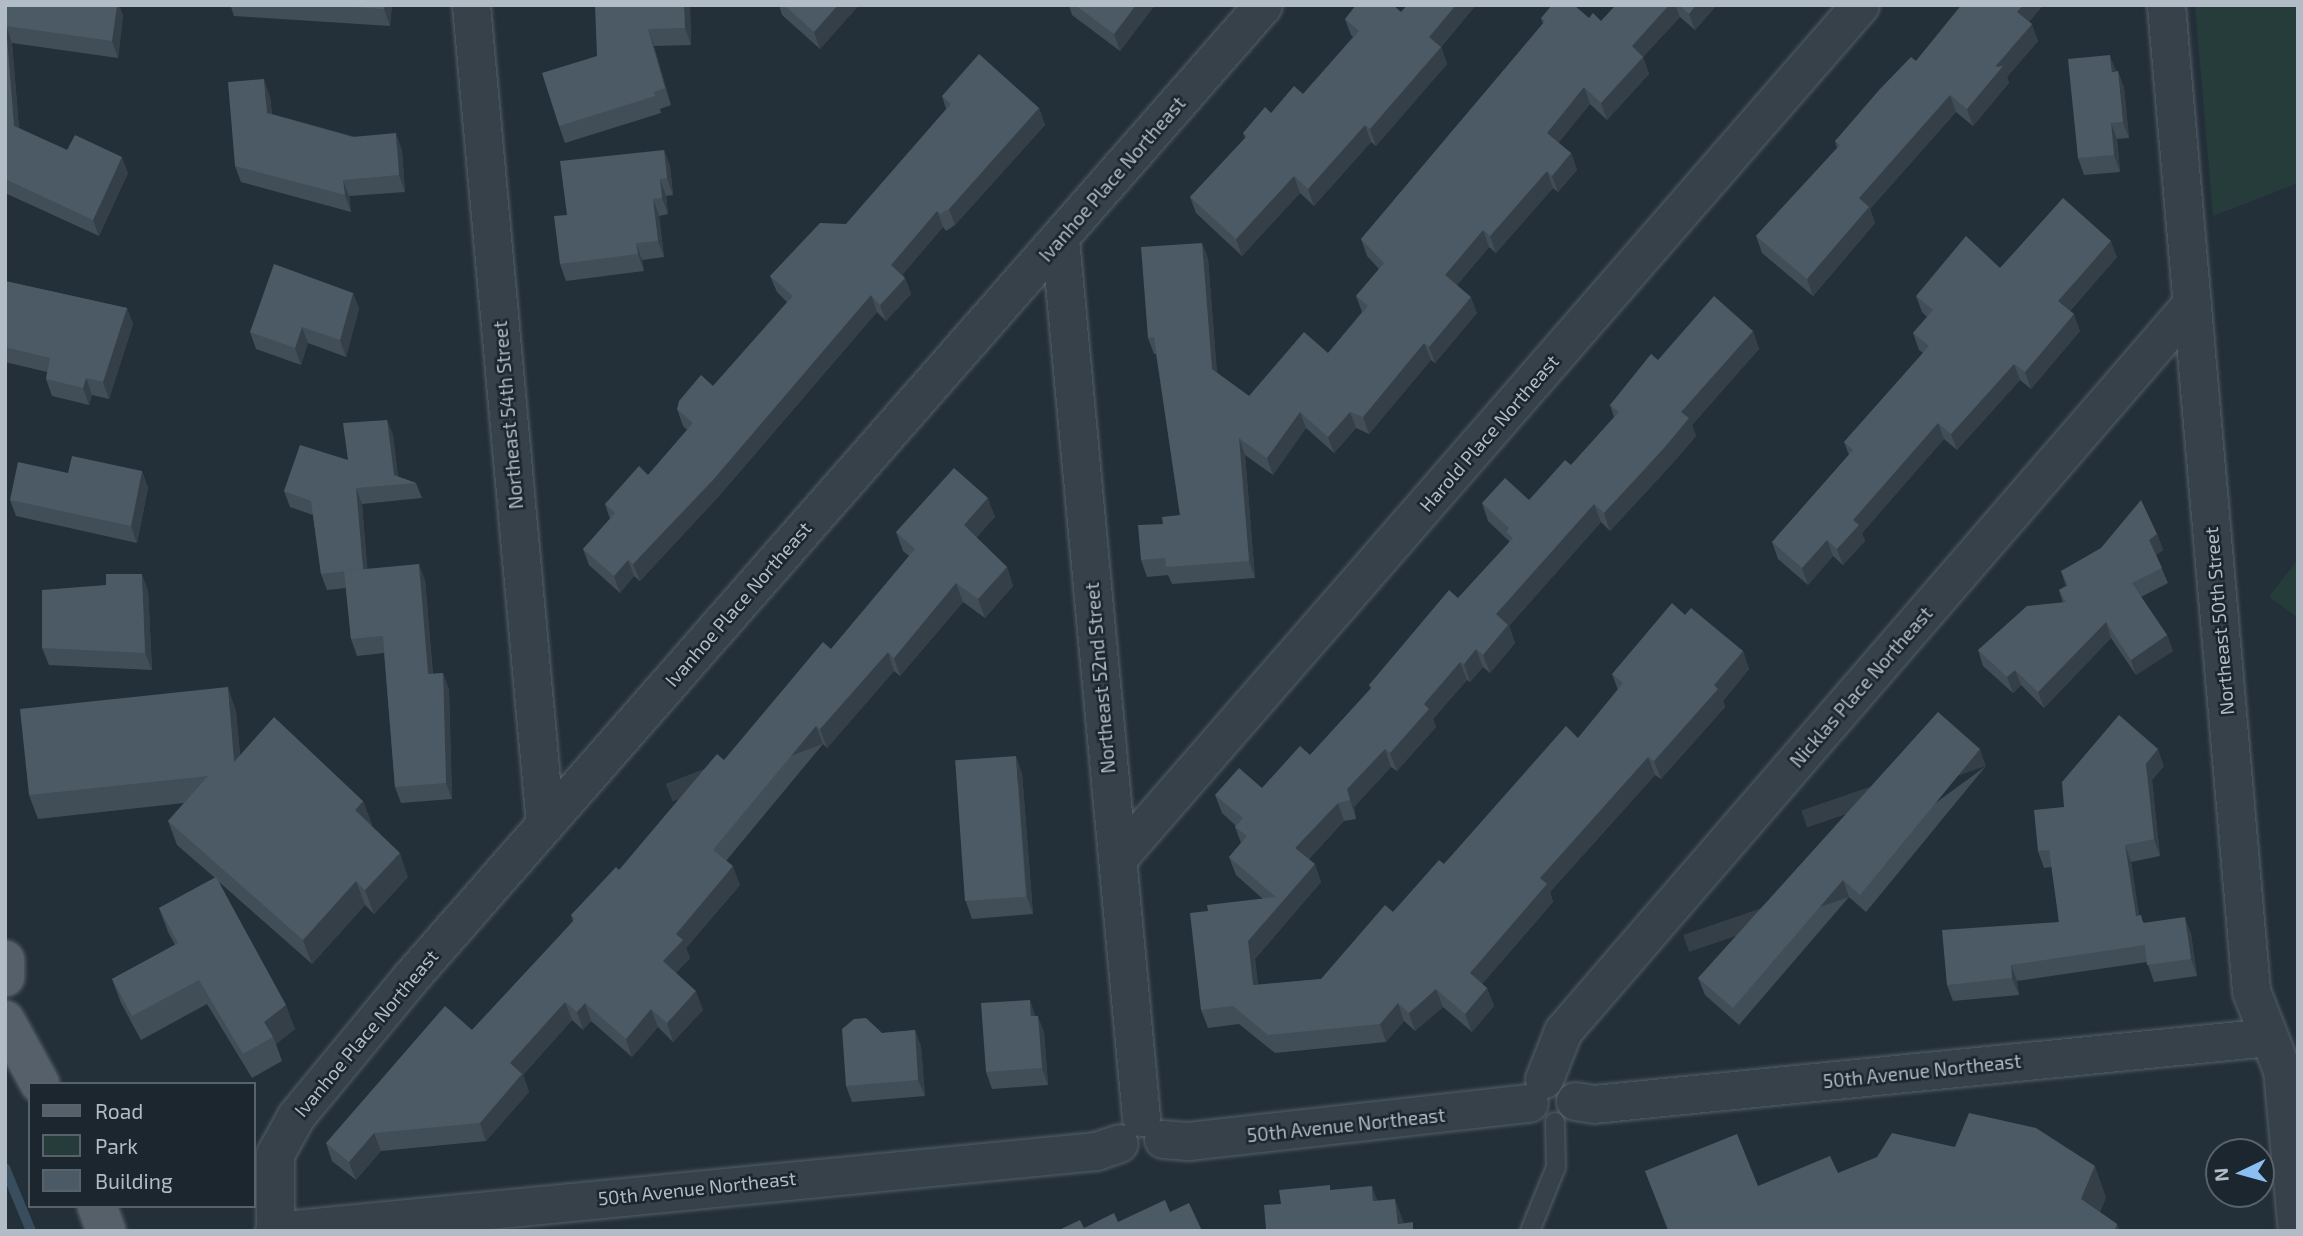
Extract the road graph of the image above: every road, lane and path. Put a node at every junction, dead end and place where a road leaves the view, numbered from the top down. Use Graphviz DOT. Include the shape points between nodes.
graph roads {
  1 [pos="471,5"];
  2 [pos="1263,5"];
  3 [pos="1860,5"];
  4 [pos="2166,5"];
  5 [pos="1060,239"];
  6 [pos="2192,303"];
  7 [pos="545,824"];
  8 [pos="1116,859"];
  9 [pos="5,960"];
  10 [pos="5,977"];
  11 [pos="5,1020"];
  12 [pos="2269,1037"];
  13 [pos="39,1082"];
  14 [pos="1551,1101"];
  15 [pos="1141,1133"];
  16 [pos="98,1208"];
  17 [pos="437,1223"];
  18 [pos="372,1227"];
  19 [pos="106,1231"];
  20 [pos="274,1231"];
  21 [pos="1530,1231"];
  22 [pos="2297,1231"];
  1 -- 7 [label="street, Northeast 54th Street"];
  2 -- 5 [label="street, Ivanhoe Place Northeast"];
  3 -- 8 [label="street, Harold Place Northeast"];
  4 -- 6 [label="street, Northeast 50th Street"];
  5 -- 7 [label="street, Ivanhoe Place Northeast"];
  5 -- 8 [label="street, Northeast 52nd Street"];
  6 -- 12 [label="street, Northeast 50th Street" via="2251,991"];
  6 -- 14 [label="street, Nicklas Place Northeast" via="1563,1031"];
  7 -- 20 [label="street, Ivanhoe Place Northeast" via="410,978 284,1134 272,1174"];
  8 -- 15 [label="street, Northeast 52nd Street"];
  9 -- 10 [label="main road"];
  11 -- 13 [label="main road"];
  12 -- 14 [label="street, 50th Avenue Northeast" via="1606,1102"];
  12 -- 22 [label="street, Northeast 50th Street" via="2282,1070"];
  14 -- 15 [label="street, 50th Avenue Northeast" via="1188,1141"];
  14 -- 21 [label="lane" via="1556,1167"];
  15 -- 17 [label="street, 50th Avenue Northeast" via="1096,1151"];
  16 -- 19 [label="main road"];
  17 -- 18 [label="street, 50th Avenue Northeast"];
  18 -- 20 [label="street, 50th Avenue Northeast"];
}
